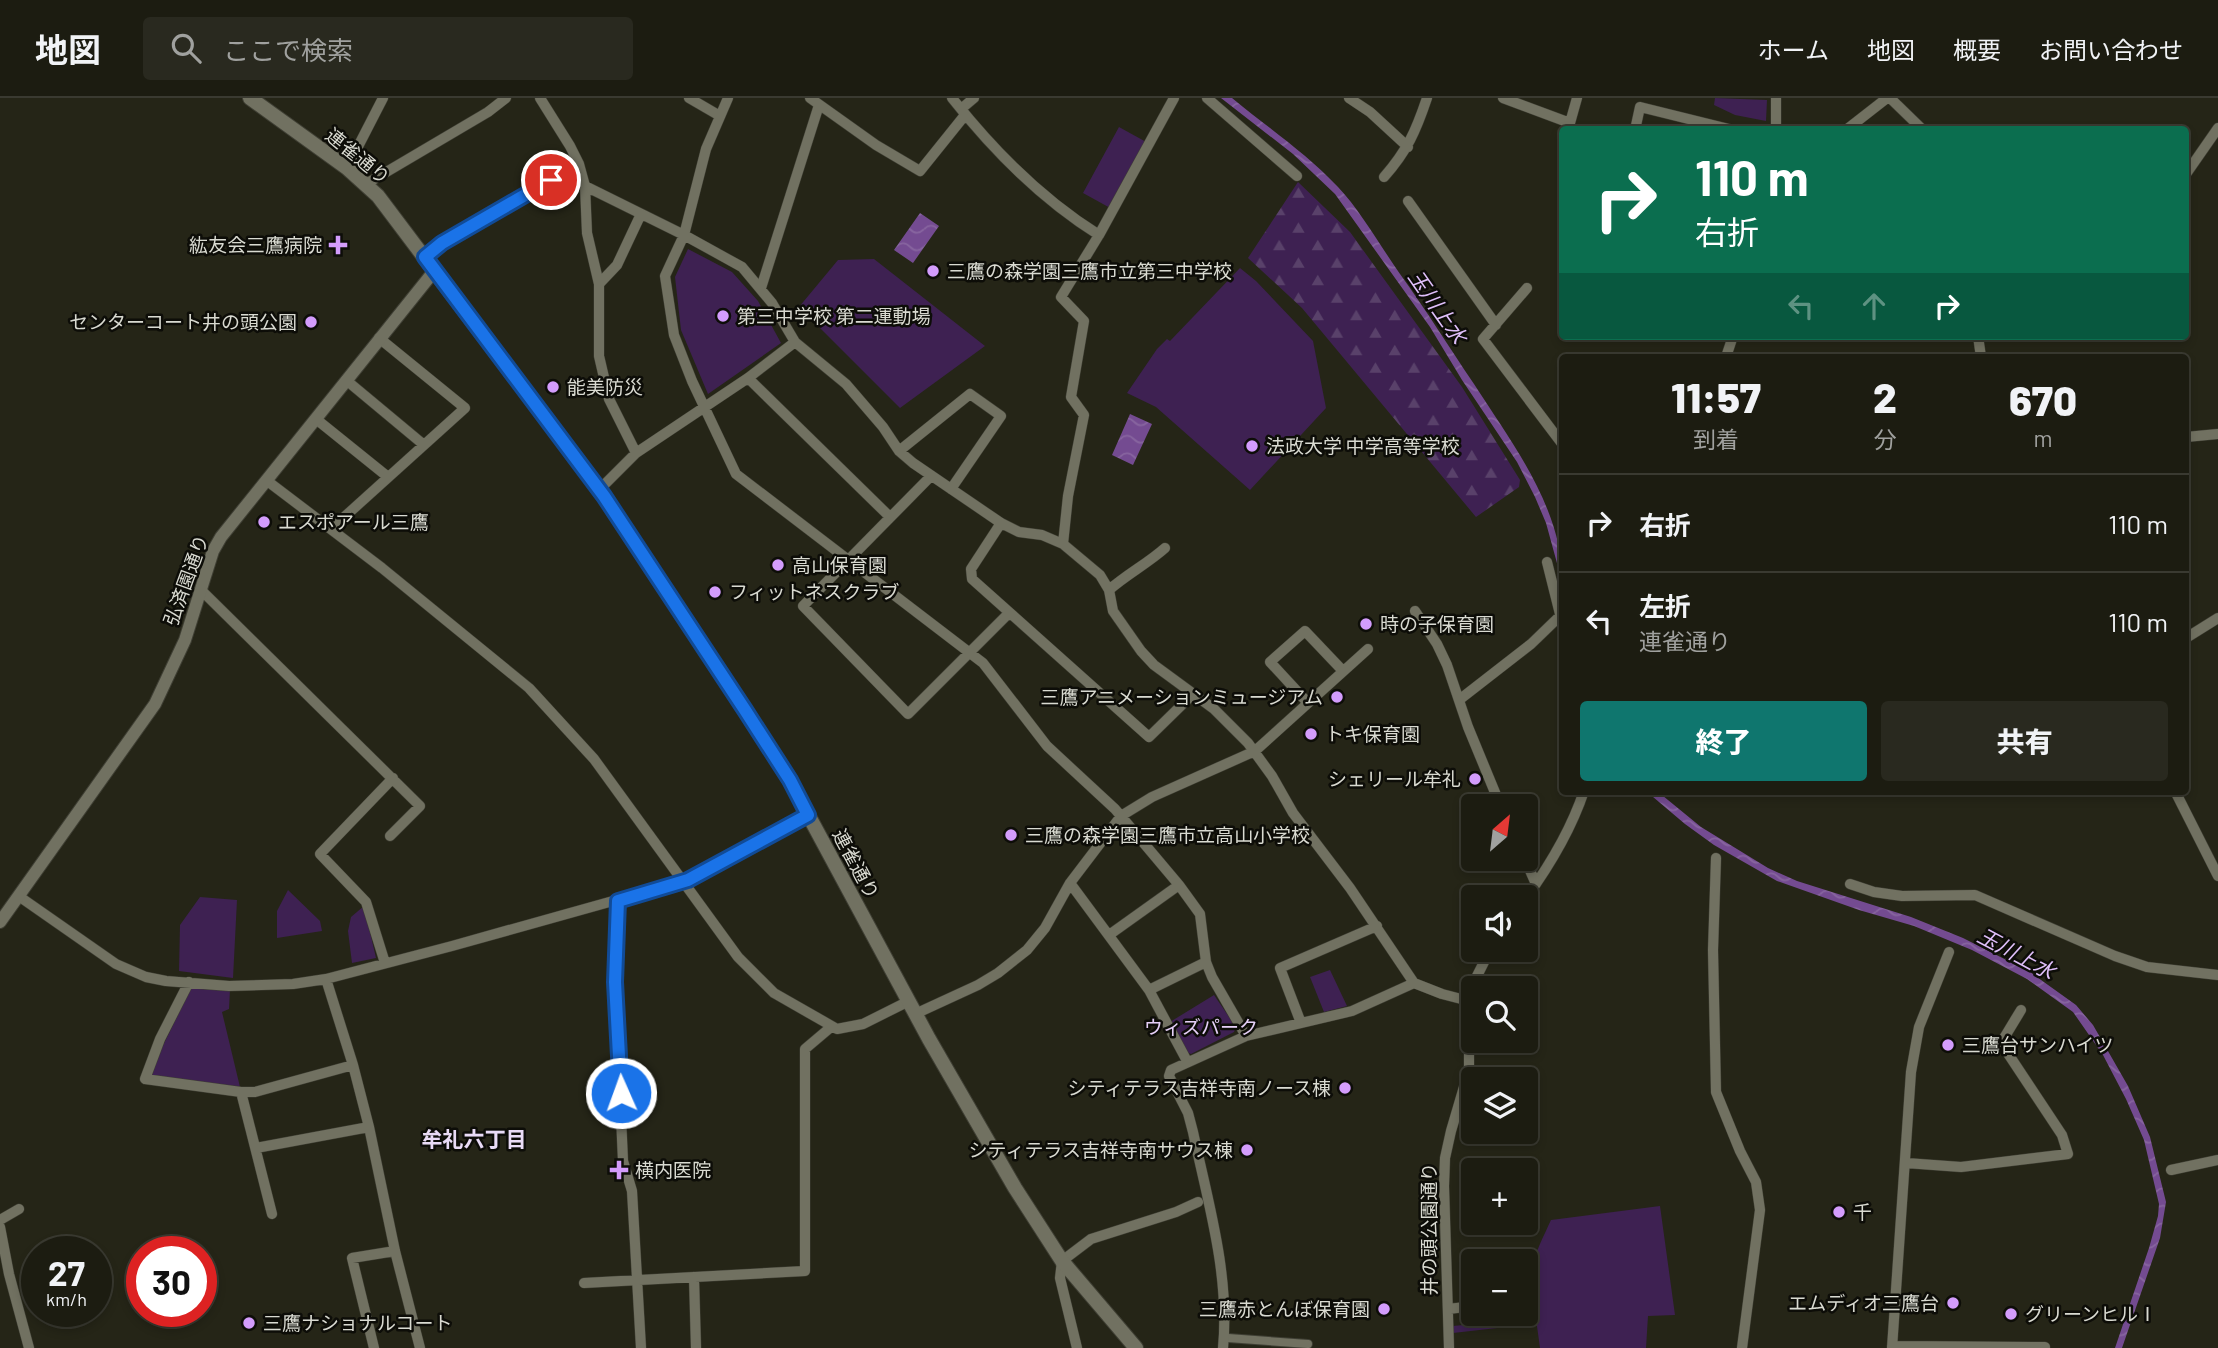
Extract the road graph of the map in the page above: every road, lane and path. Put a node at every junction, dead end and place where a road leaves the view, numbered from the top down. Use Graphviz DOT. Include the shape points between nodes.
graph roads {
  1 [pos="250,98"];
  2 [pos="383,98"];
  3 [pos="506,98"];
  4 [pos="540,98"];
  5 [pos="689,98"];
  6 [pos="728,98"];
  7 [pos="952,98"];
  8 [pos="974,98"];
  9 [pos="1174,98"];
  10 [pos="1208,98"];
  11 [pos="1351,98"];
  12 [pos="1427,98"];
  13 [pos="1503,98"];
  14 [pos="1577,98"];
  15 [pos="1776,98"];
  16 [pos="1889,98"];
  17 [pos="815,101"];
  18 [pos="963,112"];
  19 [pos="720,116"];
  20 [pos="1636,126"];
  21 [pos="1717,126"];
  22 [pos="1776,126"];
  23 [pos="1851,126"];
  24 [pos="1919,126"];
  25 [pos="2218,128"];
  26 [pos="1408,147"];
  27 [pos="579,164"];
  28 [pos="347,168"];
  29 [pos="2189,170"];
  30 [pos="1297,176"];
  31 [pos="1384,177"];
  32 [pos="366,184"];
  33 [pos="585,186"];
  34 [pos="1408,201"];
  35 [pos="641,214"];
  36 [pos="684,235"];
  37 [pos="1100,235"];
  38 [pos="425,257"];
  39 [pos="435,270"];
  40 [pos="599,284"];
  41 [pos="761,288"];
  42 [pos="1527,288"];
  43 [pos="1496,326"];
  44 [pos="379,338"];
  45 [pos="795,342"];
  46 [pos="748,378"];
  47 [pos="346,380"];
  48 [pos="704,407"];
  49 [pos="316,419"];
  50 [pos="2218,434"];
  51 [pos="2189,437"];
  52 [pos="1559,440"];
  53 [pos="424,444"];
  54 [pos="899,451"];
  55 [pos="636,453"];
  56 [pos="931,475"];
  57 [pos="388,477"];
  58 [pos="265,480"];
  59 [pos="951,489"];
  60 [pos="599,490"];
  61 [pos="890,517"];
  62 [pos="1001,523"];
  63 [pos="331,529"];
  64 [pos="1063,544"];
  65 [pos="1165,548"];
  66 [pos="849,559"];
  67 [pos="1547,562"];
  68 [pos="201,590"];
  69 [pos="1109,590"];
  70 [pos="1415,611"];
  71 [pos="1009,613"];
  72 [pos="1559,613"];
  73 [pos="2218,618"];
  74 [pos="1559,623"];
  75 [pos="2189,636"];
  76 [pos="1368,649"];
  77 [pos="970,653"];
  78 [pos="1343,671"];
  79 [pos="1193,694"];
  80 [pos="1458,700"];
  81 [pos="1307,702"];
  82 [pos="1255,751"];
  83 [pos="393,779"];
  84 [pos="1496,794"];
  85 [pos="1583,795"];
  86 [pos="2177,795"];
  87 [pos="808,815"];
  88 [pos="1121,816"];
  89 [pos="390,836"];
  90 [pos="1716,858"];
  91 [pos="1531,872"];
  92 [pos="2218,876"];
  93 [pos="682,881"];
  94 [pos="1069,883"];
  95 [pos="1536,884"];
  96 [pos="1850,884"];
  97 [pos="1179,885"];
  98 [pos="20,897"];
  99 [pos="618,901"];
  100 [pos="0,922"];
  101 [pos="1377,926"];
  102 [pos="1109,935"];
  103 [pos="1949,952"];
  104 [pos="1206,962"];
  105 [pos="385,963"];
  106 [pos="2218,975"];
  107 [pos="326,979"];
  108 [pos="189,982"];
  109 [pos="1414,983"];
  110 [pos="1149,990"];
  111 [pos="1461,999"];
  112 [pos="912,1008"];
  113 [pos="2021,1010"];
  114 [pos="1301,1023"];
  115 [pos="831,1027"];
  116 [pos="1246,1036"];
  117 [pos="1469,1053"];
  118 [pos="1187,1061"];
  119 [pos="354,1065"];
  120 [pos="241,1092"];
  121 [pos="369,1127"];
  122 [pos="256,1148"];
  123 [pos="2218,1160"];
  124 [pos="1906,1163"];
  125 [pos="2171,1170"];
  126 [pos="1198,1202"];
  127 [pos="19,1209"];
  128 [pos="272,1214"];
  129 [pos="0,1220"];
  130 [pos="0,1227"];
  131 [pos="395,1251"];
  132 [pos="1062,1261"];
  133 [pos="694,1277"];
  134 [pos="638,1280"];
  135 [pos="584,1283"];
  136 [pos="1461,1308"];
  137 [pos="1448,1309"];
  138 [pos="1225,1343"];
  139 [pos="1308,1344"];
  140 [pos="1892,1347"];
  141 [pos="2045,1347"];
  142 [pos="29,1348"];
  143 [pos="374,1348"];
  144 [pos="419,1348"];
  145 [pos="641,1348"];
  146 [pos="696,1348"];
  147 [pos="1077,1348"];
  148 [pos="1136,1348"];
  149 [pos="1449,1348"];
  150 [pos="1742,1348"];
  1 -- 28 [label="main road, 連雀通り"];
  2 -- 28 [label="street"];
  3 -- 32 [label="street"];
  4 -- 27 [label="street"];
  5 -- 19 [label="street"];
  6 -- 19 [label="street"];
  7 -- 18 [label="street"];
  8 -- 18 [label="street"];
  9 -- 37 [label="street"];
  10 -- 30 [label="street"];
  11 -- 26 [label="street"];
  12 -- 26 [label="street"];
  13 -- 14 [label="street" via="1570,123"];
  15 -- 22 [label="street"];
  16 -- 23 [label="street"];
  16 -- 24 [label="street"];
  17 -- 18 [label="street" via="920,171"];
  17 -- 41 [label="street"];
  18 -- 37 [label="street" via="1056,206"];
  19 -- 36 [label="street" via="706,149"];
  20 -- 21 [label="street" via="1640,107"];
  25 -- 29 [label="street"];
  26 -- 31 [label="street"];
  27 -- 33 [label="street"];
  27 -- 38 [label="street"];
  28 -- 32 [label="main road, 連雀通り"];
  32 -- 38 [label="main road, 連雀通り"];
  33 -- 35 [label="street"];
  33 -- 40 [label="street" via="587,233"];
  34 -- 43 [label="street"];
  35 -- 36 [label="street"];
  35 -- 40 [label="street" via="617,265"];
  36 -- 41 [label="street" via="742,267"];
  36 -- 48 [label="street" via="665,276 674,335"];
  37 -- 64 [label="street" via="1061,297 1084,321 1071,397 1084,415"];
  38 -- 39 [label="main road, 連雀通り"];
  39 -- 44 [label="street, 弘済園通り"];
  39 -- 60 [label="main road, 連雀通り"];
  40 -- 55 [label="street" via="599,356 609,399"];
  41 -- 45 [label="street"];
  42 -- 43 [label="street"];
  43 -- 52 [label="street" via="1483,339"];
  44 -- 47 [label="street, 弘済園通り"];
  44 -- 53 [label="street" via="465,408"];
  45 -- 46 [label="street"];
  45 -- 54 [label="street" via="846,384"];
  46 -- 48 [label="street"];
  46 -- 61 [label="street"];
  47 -- 49 [label="street, 弘済園通り"];
  47 -- 53 [label="street"];
  48 -- 55 [label="street"];
  48 -- 66 [label="street" via="736,474"];
  49 -- 57 [label="street"];
  49 -- 58 [label="street, 弘済園通り"];
  50 -- 51 [label="street"];
  53 -- 57 [label="street"];
  54 -- 56 [label="street"];
  54 -- 59 [label="street" via="970,394 1001,416"];
  55 -- 60 [label="street"];
  56 -- 59 [label="street"];
  56 -- 61 [label="street"];
  57 -- 63 [label="street"];
  58 -- 63 [label="street"];
  58 -- 68 [label="street, 弘済園通り" via="221,537"];
  59 -- 62 [label="street"];
  60 -- 87 [label="main road, 連雀通り" via="745,710"];
  61 -- 66 [label="street"];
  62 -- 64 [label="street"];
  62 -- 71 [label="street" via="971,569 972,579"];
  63 -- 93 [label="street" via="529,688 594,759"];
  64 -- 69 [label="street" via="1085,560"];
  65 -- 69 [label="street"];
  66 -- 77 [label="street"];
  66 -- 77 [label="street" via="803,606 908,714"];
  67 -- 72 [label="street"];
  68 -- 83 [label="street"];
  68 -- 98 [label="street, 弘済園通り" via="185,640 155,704"];
  69 -- 79 [label="street" via="1113,611 1141,651"];
  70 -- 80 [label="street" via="1437,644"];
  71 -- 77 [label="street"];
  71 -- 79 [label="street" via="1149,737"];
  73 -- 75 [label="street"];
  74 -- 80 [label="street"];
  76 -- 78 [label="street"];
  77 -- 88 [label="street" via="983,663 1047,746"];
  78 -- 81 [label="street"];
  78 -- 81 [label="street" via="1305,631 1270,662"];
  79 -- 82 [label="street" via="1232,725"];
  80 -- 84 [label="street"];
  81 -- 82 [label="street"];
  82 -- 88 [label="street" via="1152,797"];
  82 -- 101 [label="street" via="1300,822"];
  83 -- 89 [label="street" via="420,806"];
  83 -- 105 [label="street" via="320,854 366,902"];
  85 -- 95 [label="street"];
  86 -- 92 [label="street"];
  87 -- 93 [label="street"];
  87 -- 112 [label="main road, 連雀通り"];
  88 -- 94 [label="street"];
  88 -- 97 [label="street"];
  90 -- 150 [label="street" via="1716,1092 1756,1182 1760,1210"];
  91 -- 95 [label="street"];
  93 -- 99 [label="street"];
  93 -- 115 [label="street" via="765,986"];
  94 -- 102 [label="street"];
  94 -- 112 [label="street" via="1045,928 1027,950 988,979"];
  96 -- 106 [label="street" via="1902,896 1975,895 2147,967"];
  97 -- 102 [label="street"];
  97 -- 104 [label="street" via="1200,914"];
  98 -- 100 [label="street, 弘済園通り"];
  98 -- 108 [label="street" via="116,964 146,977"];
  99 -- 105 [label="street"];
  99 -- 134 [label="street" via="615,982 623,1161 632,1191"];
  101 -- 109 [label="street"];
  101 -- 114 [label="street" via="1280,968"];
  102 -- 110 [label="street"];
  103 -- 124 [label="street" via="1919,1027 1911,1072"];
  104 -- 110 [label="street"];
  104 -- 116 [label="street"];
  105 -- 107 [label="street"];
  107 -- 108 [label="street" via="265,986"];
  107 -- 119 [label="street"];
  108 -- 120 [label="street" via="145,1079"];
  109 -- 111 [label="street"];
  109 -- 114 [label="street" via="1353,1011"];
  110 -- 118 [label="street"];
  112 -- 115 [label="street" via="854,1027"];
  112 -- 132 [label="main road, 連雀通り"];
  113 -- 124 [label="street" via="2001,1043 2062,1135 2068,1154 1961,1167"];
  114 -- 116 [label="street"];
  115 -- 133 [label="street" via="806,1049 805,1271"];
  116 -- 118 [label="street"];
  117 -- 137 [label="street, 井の頭公園通り" via="1469,1070 1445,1158"];
  118 -- 138 [label="street" via="1169,1076 1194,1132 1219,1249"];
  119 -- 120 [label="street"];
  119 -- 121 [label="street"];
  120 -- 122 [label="street"];
  121 -- 122 [label="street"];
  121 -- 131 [label="street"];
  122 -- 128 [label="street"];
  123 -- 125 [label="street"];
  124 -- 140 [label="street"];
  126 -- 132 [label="street" via="1091,1238"];
  127 -- 129 [label="street"];
  130 -- 142 [label="street"];
  131 -- 143 [label="street" via="352,1258"];
  131 -- 144 [label="street"];
  132 -- 147 [label="street" via="1060,1278"];
  132 -- 148 [label="main road, 連雀通り"];
  133 -- 134 [label="street"];
  133 -- 146 [label="street"];
  134 -- 135 [label="street"];
  134 -- 145 [label="street"];
  136 -- 137 [label="street"];
  137 -- 149 [label="street, 井の頭公園通り"];
  138 -- 139 [label="street"];
  140 -- 141 [label="street"];
}
